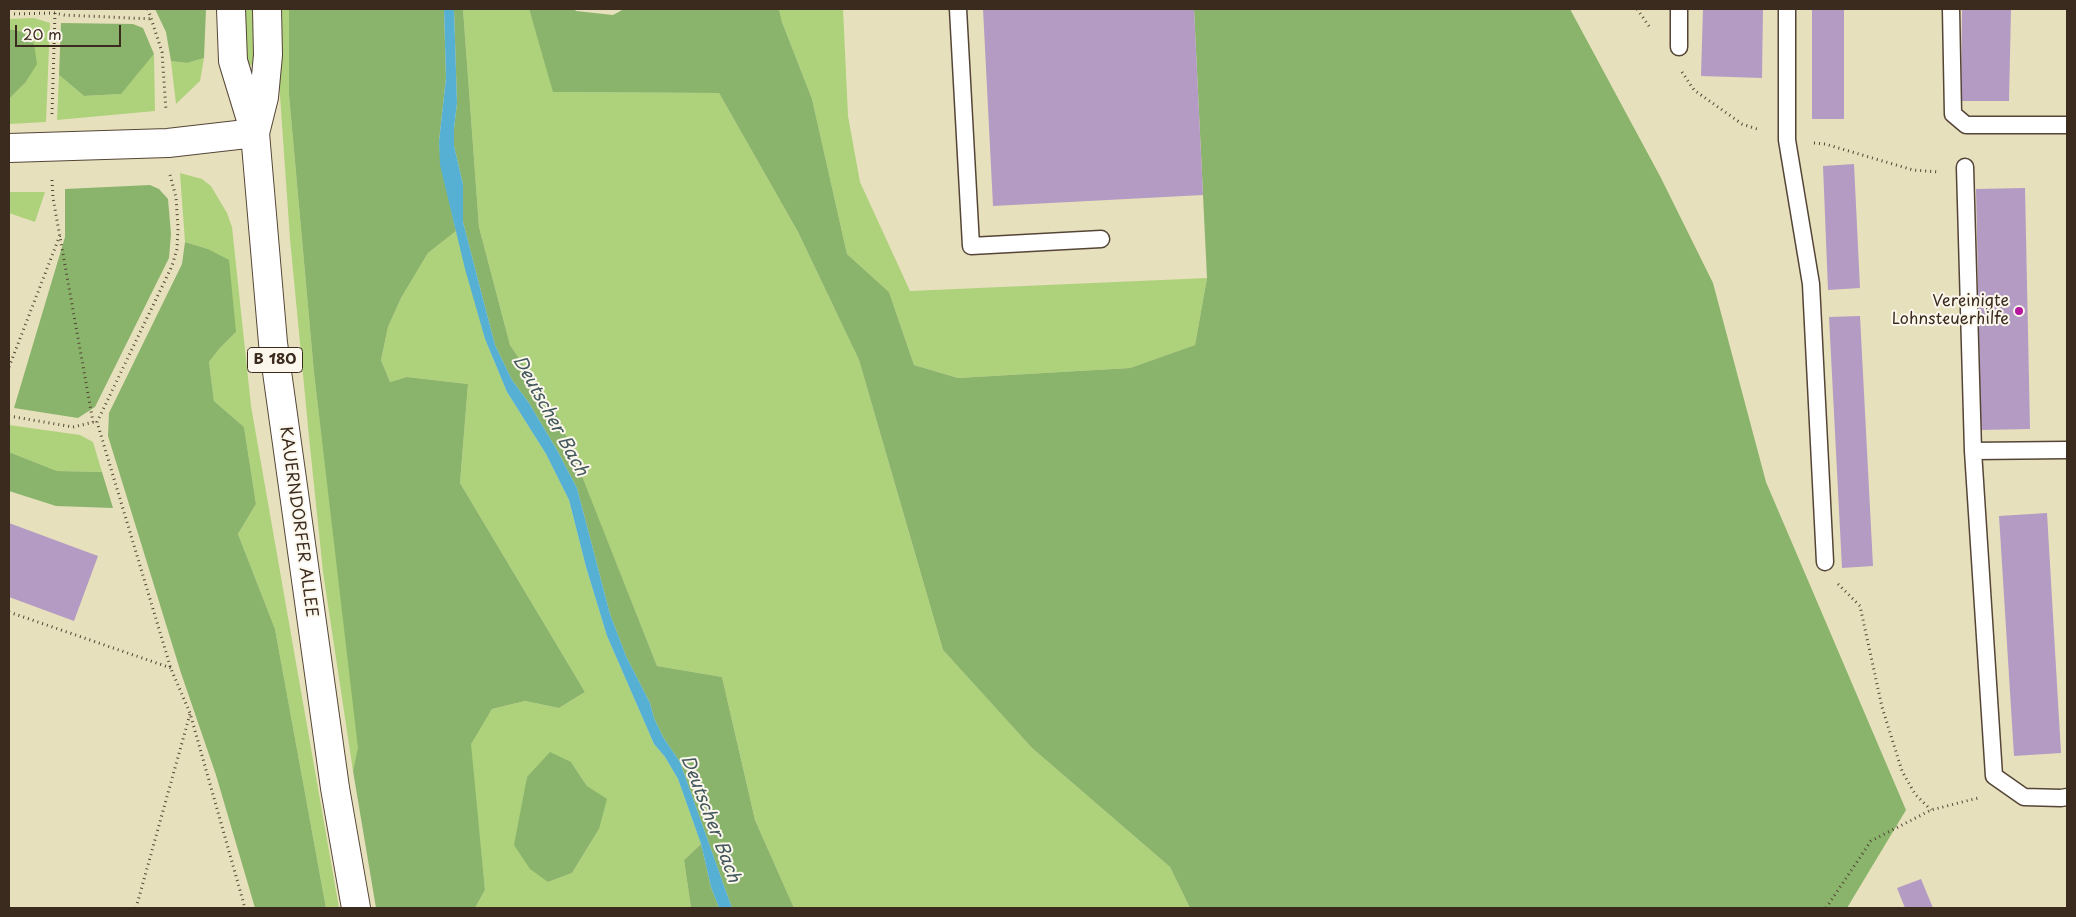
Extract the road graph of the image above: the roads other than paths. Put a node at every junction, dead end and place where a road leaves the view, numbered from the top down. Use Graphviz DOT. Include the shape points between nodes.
graph roads {
  1 [pos="231,9"];
  2 [pos="267,9"];
  3 [pos="958,9"];
  4 [pos="1679,9"];
  5 [pos="1787,9"];
  6 [pos="1952,9"];
  7 [pos="1679,47"];
  8 [pos="2067,125"];
  9 [pos="255,133"];
  10 [pos="9,148"];
  11 [pos="1965,167"];
  12 [pos="1101,239"];
  13 [pos="2067,450"];
  14 [pos="1974,452"];
  15 [pos="1824,562"];
  16 [pos="2067,797"];
  17 [pos="356,908"];
  1 -- 9 [label="main road, KAUERNDORFER ALLEE / B 180" via="232,61"];
  2 -- 9 [label="main road, KAUERNDORFER ALLEE / B 180" via="268,55 264,97"];
  3 -- 12 [label="lane" via="971,246"];
  4 -- 7 [label="lane"];
  5 -- 15 [label="lane" via="1787,140 1811,284"];
  6 -- 8 [label="lane" via="1953,114 1966,125"];
  9 -- 10 [label="main road" via="168,143"];
  9 -- 17 [label="main road, KAUERNDORFER ALLEE / B 180" via="273,342 334,788"];
  11 -- 14 [label="lane"];
  13 -- 14 [label="lane"];
  14 -- 16 [label="lane" via="1994,776 2024,797"];
}
